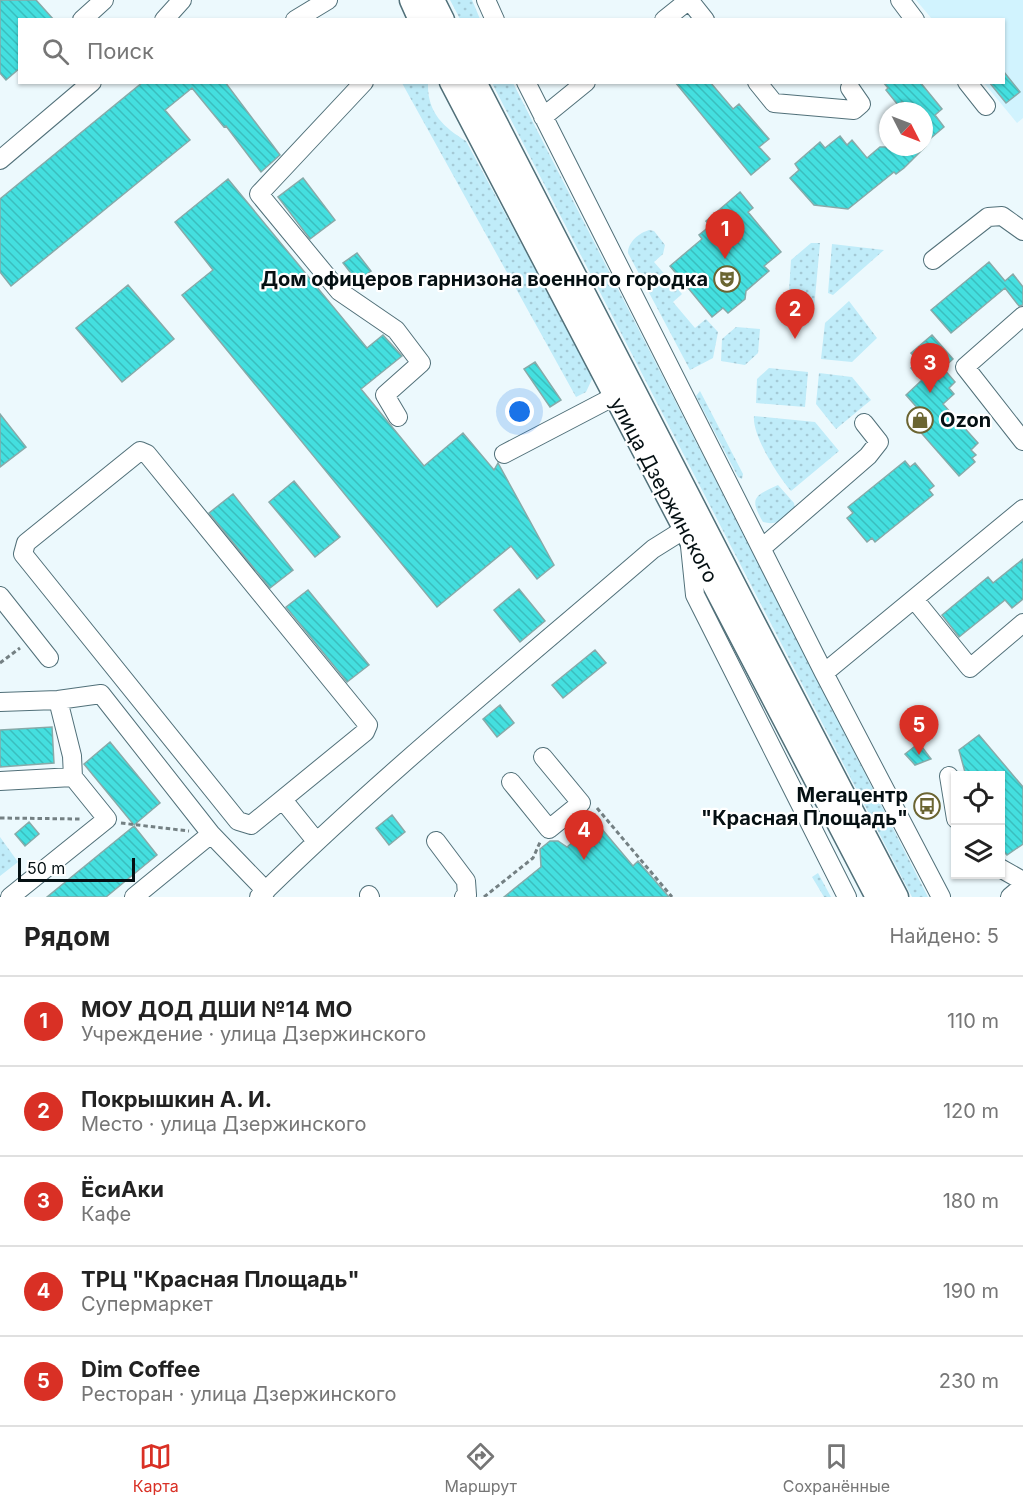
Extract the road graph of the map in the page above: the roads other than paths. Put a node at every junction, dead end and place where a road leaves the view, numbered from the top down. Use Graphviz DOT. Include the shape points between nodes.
graph roads {
  1 [pos="104,0"];
  2 [pos="182,0"];
  3 [pos="328,0"];
  4 [pos="411,0"];
  5 [pos="433,0"];
  6 [pos="486,0"];
  7 [pos="689,0"];
  8 [pos="84,18"];
  9 [pos="166,18"];
  10 [pos="298,18"];
  11 [pos="419,18"];
  12 [pos="442,18"];
  13 [pos="494,18"];
  14 [pos="666,18"];
  15 [pos="703,18"];
  16 [pos="90,84"];
  17 [pos="362,84"];
  18 [pos="452,84"];
  19 [pos="476,84"];
  20 [pos="527,84"];
  21 [pos="584,84"];
  22 [pos="759,84"];
  23 [pos="969,84"];
  24 [pos="850,88"];
  25 [pos="986,106"];
  26 [pos="543,117"];
  27 [pos="0,160"];
  28 [pos="1023,231"];
  29 [pos="933,260"];
  30 [pos="1020,325"];
  31 [pos="615,396"];
  32 [pos="398,417"];
  33 [pos="864,423"];
  34 [pos="1023,441"];
  35 [pos="504,454"];
  36 [pos="1023,509"];
  37 [pos="687,533"];
  38 [pos="763,547"];
  39 [pos="0,596"];
  40 [pos="914,599"];
  41 [pos="1023,623"];
  42 [pos="49,658"];
  43 [pos="824,673"];
  44 [pos="58,700"];
  45 [pos="0,702"];
  46 [pos="543,757"];
  47 [pos="949,776"];
  48 [pos="73,777"];
  49 [pos="0,781"];
  50 [pos="511,782"];
  51 [pos="951,788"];
  52 [pos="287,797"];
  53 [pos="211,834"];
  54 [pos="319,838"];
  55 [pos="436,841"];
  56 [pos="1005,871"];
  57 [pos="1023,881"];
  58 [pos="1023,886"];
  59 [pos="262,894"];
  60 [pos="10,897"];
  61 [pos="134,897"];
  62 [pos="464,897"];
  63 [pos="847,897"];
  64 [pos="877,897"];
  65 [pos="897,897"];
  66 [pos="941,897"];
  67 [pos="1010,897"];
  1 -- 8 [label="street"];
  2 -- 9 [label="street"];
  3 -- 10 [label="street"];
  4 -- 11 [label="main road"];
  5 -- 12 [label="main road"];
  6 -- 13 [label="street"];
  7 -- 14 [label="street"];
  7 -- 15 [label="street"];
  16 -- 27 [label="street"];
  17 -- 32 [label="street" via="259,194 339,291 396,330 421,363 385,395"];
  18 -- 31 [label="main road, улица Дзержинского"];
  19 -- 65 [label="main road, улица Дзержинского"];
  20 -- 26 [label="street"];
  21 -- 26 [label="street"];
  22 -- 24 [label="street" via="774,103 854,110 861,104"];
  23 -- 25 [label="street"];
  26 -- 38 [label="street"];
  28 -- 29 [label="street" via="1002,216 988,218"];
  30 -- 34 [label="street" via="965,367"];
  31 -- 35 [label="street"];
  31 -- 37 [label="main road, улица Дзержинского"];
  33 -- 38 [label="street" via="879,442 868,456"];
  36 -- 40 [label="street"];
  37 -- 54 [label="street" via="653,549"];
  37 -- 63 [label="street" via="695,595"];
  37 -- 64 [label="main road, улица Дзержинского"];
  38 -- 43 [label="street"];
  39 -- 42 [label="street"];
  40 -- 41 [label="street" via="970,668"];
  40 -- 43 [label="street"];
  43 -- 66 [label="street"];
  44 -- 45 [label="street"];
  44 -- 48 [label="street" via="72,756"];
  44 -- 53 [label="street" via="101,694"];
  46 -- 50 [label="street" via="580,803 549,829"];
  47 -- 51 [label="street"];
  48 -- 49 [label="street"];
  48 -- 60 [label="street" via="107,819"];
  52 -- 52 [label="street" via="365,732 368,725 147,454 140,451 26,543 23,554 238,821 251,825"];
  52 -- 54 [label="street"];
  53 -- 59 [label="street"];
  53 -- 61 [label="street"];
  54 -- 59 [label="street"];
  55 -- 62 [label="street" via="466,881"];
  56 -- 57 [label="street"];
  58 -- 67 [label="street"];
}
